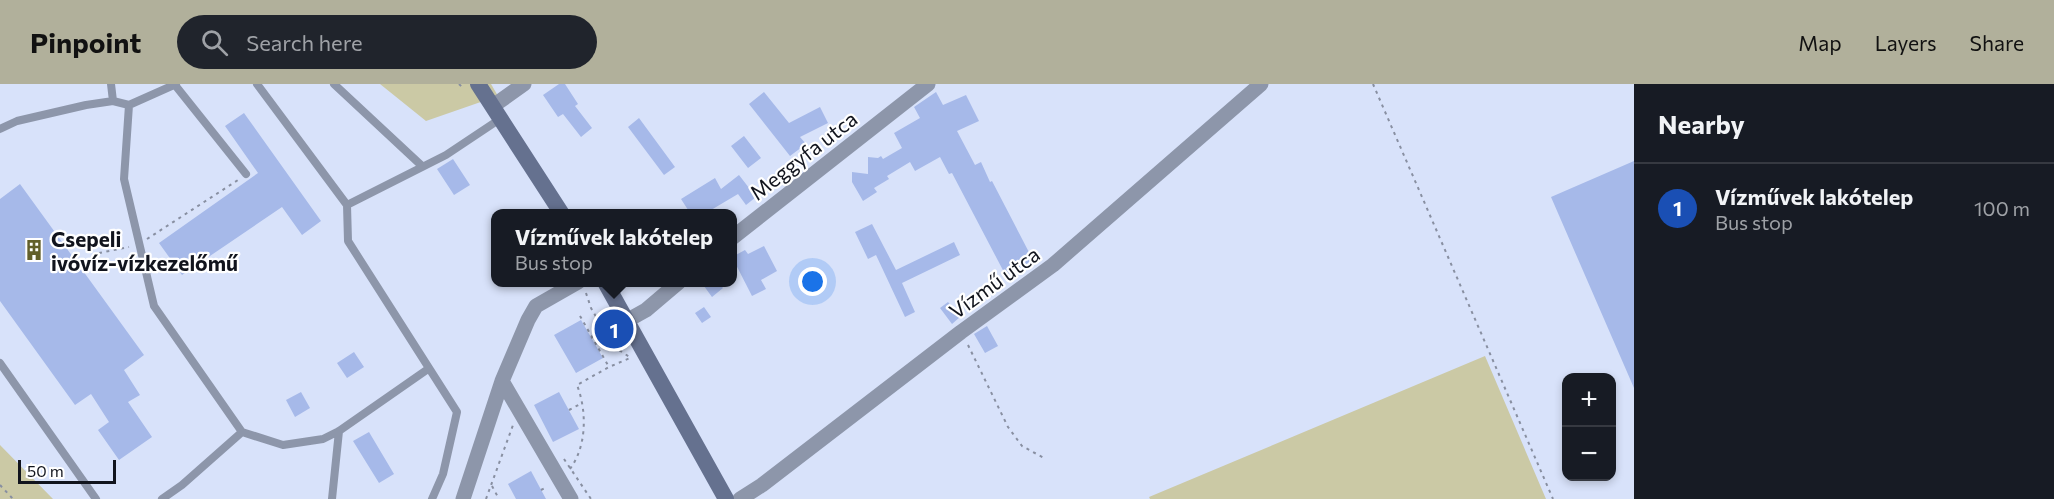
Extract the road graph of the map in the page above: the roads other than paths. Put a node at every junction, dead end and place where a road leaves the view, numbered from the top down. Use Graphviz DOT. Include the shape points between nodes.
graph roads {
  1 [pos="111,84"];
  2 [pos="257,84"];
  3 [pos="334,84"];
  4 [pos="524,84"];
  5 [pos="928,84"];
  6 [pos="1261,84"];
  7 [pos="175,85"];
  8 [pos="466,85"];
  9 [pos="112,101"];
  10 [pos="129,105"];
  11 [pos="497,112"];
  12 [pos="0,129"];
  13 [pos="423,166"];
  14 [pos="246,174"];
  15 [pos="347,206"];
  16 [pos="559,209"];
  17 [pos="737,234"];
  18 [pos="581,287"];
  19 [pos="608,287"];
  20 [pos="673,287"];
  21 [pos="628,320"];
  22 [pos="0,363"];
  23 [pos="428,369"];
  24 [pos="502,381"];
  25 [pos="339,431"];
  26 [pos="242,432"];
  27 [pos="96,499"];
  28 [pos="162,499"];
  29 [pos="332,499"];
  30 [pos="432,499"];
  31 [pos="464,499"];
  32 [pos="571,499"];
  33 [pos="726,499"];
  34 [pos="740,499"];
  1 -- 9 [label="lane"];
  2 -- 15 [label="lane"];
  3 -- 13 [label="lane"];
  4 -- 11 [label="street"];
  5 -- 17 [label="street, Meggyfa utca"];
  6 -- 34 [label="street, Vízmű utca" via="1053,265"];
  7 -- 10 [label="lane"];
  7 -- 14 [label="lane"];
  8 -- 11 [label="main road"];
  9 -- 10 [label="lane"];
  9 -- 12 [label="lane"];
  10 -- 26 [label="lane" via="124,179 154,306"];
  11 -- 13 [label="lane" via="446,155"];
  11 -- 16 [label="main road"];
  13 -- 15 [label="lane"];
  15 -- 23 [label="lane" via="348,242"];
  18 -- 24 [label="street" via="537,306"];
  19 -- 21 [label="main road"];
  20 -- 21 [label="street"];
  21 -- 33 [label="main road"];
  22 -- 27 [label="lane"];
  23 -- 25 [label="lane"];
  23 -- 30 [label="lane" via="457,412 443,474"];
  24 -- 31 [label="street"];
  24 -- 32 [label="street"];
  25 -- 26 [label="lane" via="323,439 283,445"];
  25 -- 29 [label="lane"];
  26 -- 28 [label="lane"];
}
